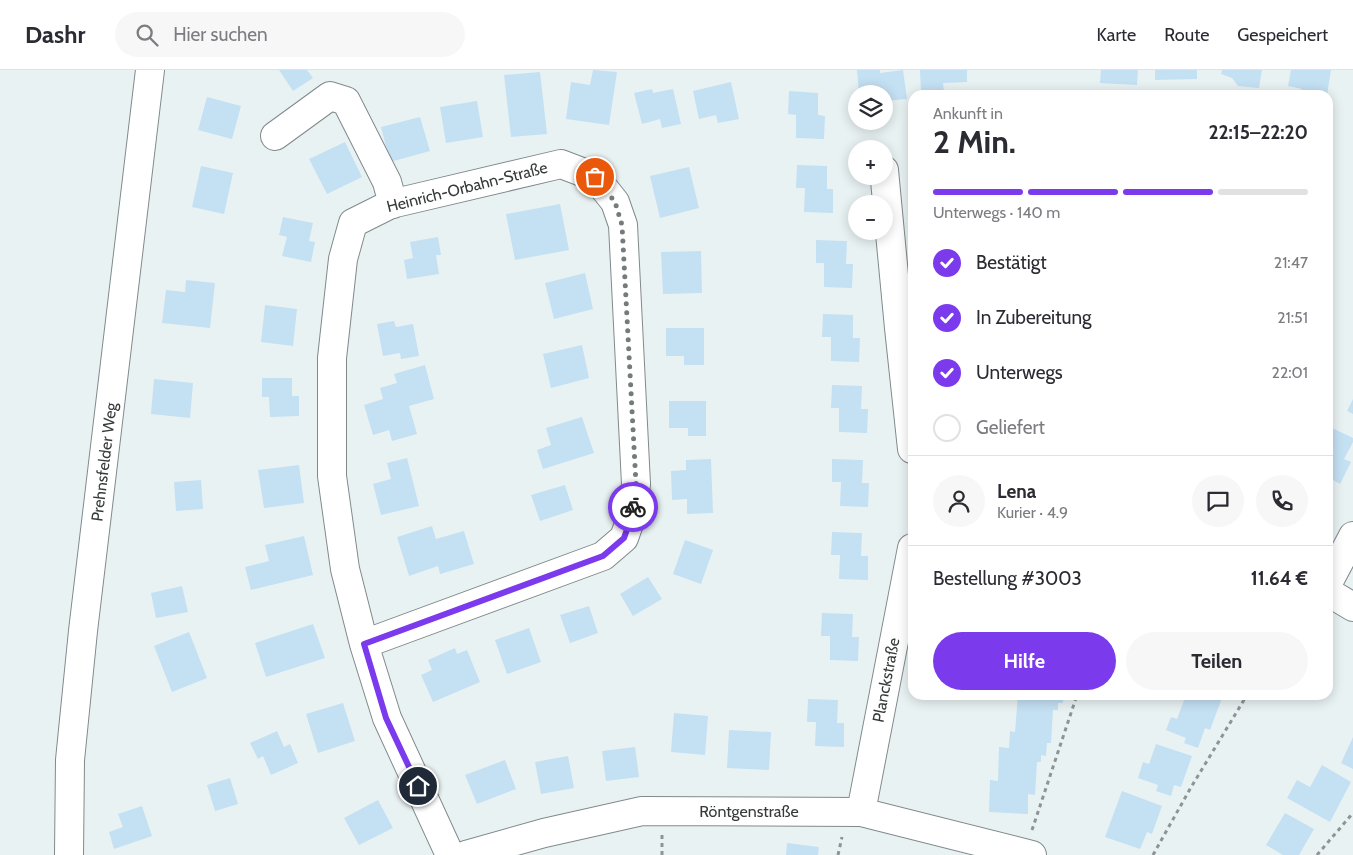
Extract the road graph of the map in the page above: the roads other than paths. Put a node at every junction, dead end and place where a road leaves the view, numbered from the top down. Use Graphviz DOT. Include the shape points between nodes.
graph roads {
  1 [pos="150,70"];
  2 [pos="275,136"];
  3 [pos="885,185"];
  4 [pos="393,204"];
  5 [pos="908,412"];
  6 [pos="1353,536"];
  7 [pos="908,569"];
  8 [pos="1333,574"];
  9 [pos="1333,595"];
  10 [pos="1353,607"];
  11 [pos="364,644"];
  12 [pos="861,812"];
  13 [pos="1028,854"];
  14 [pos="69,855"];
  15 [pos="450,855"];
  16 [pos="466,855"];
  1 -- 14 [label="street, Prehnsfelder Weg" via="80,658 70,760"];
  2 -- 4 [label="street" via="330,96 346,101 387,182"];
  3 -- 5 [label="street"];
  4 -- 11 [label="street, Heinrich-Orbahn-Straße" via="352,223 343,259 332,358 332,476 345,569"];
  4 -- 11 [label="street, Heinrich-Orbahn-Straße" via="561,164 595,177 615,202 622,225 636,484 632,515 624,538 603,556"];
  6 -- 8 [label="street"];
  7 -- 12 [label="street, Planckstraße"];
  9 -- 10 [label="street"];
  11 -- 15 [label="street, Heinrich-Orbahn-Straße" via="386,718"];
  12 -- 13 [label="street, Röntgenstraße"];
  12 -- 16 [label="street, Röntgenstraße" via="642,811"];
}
